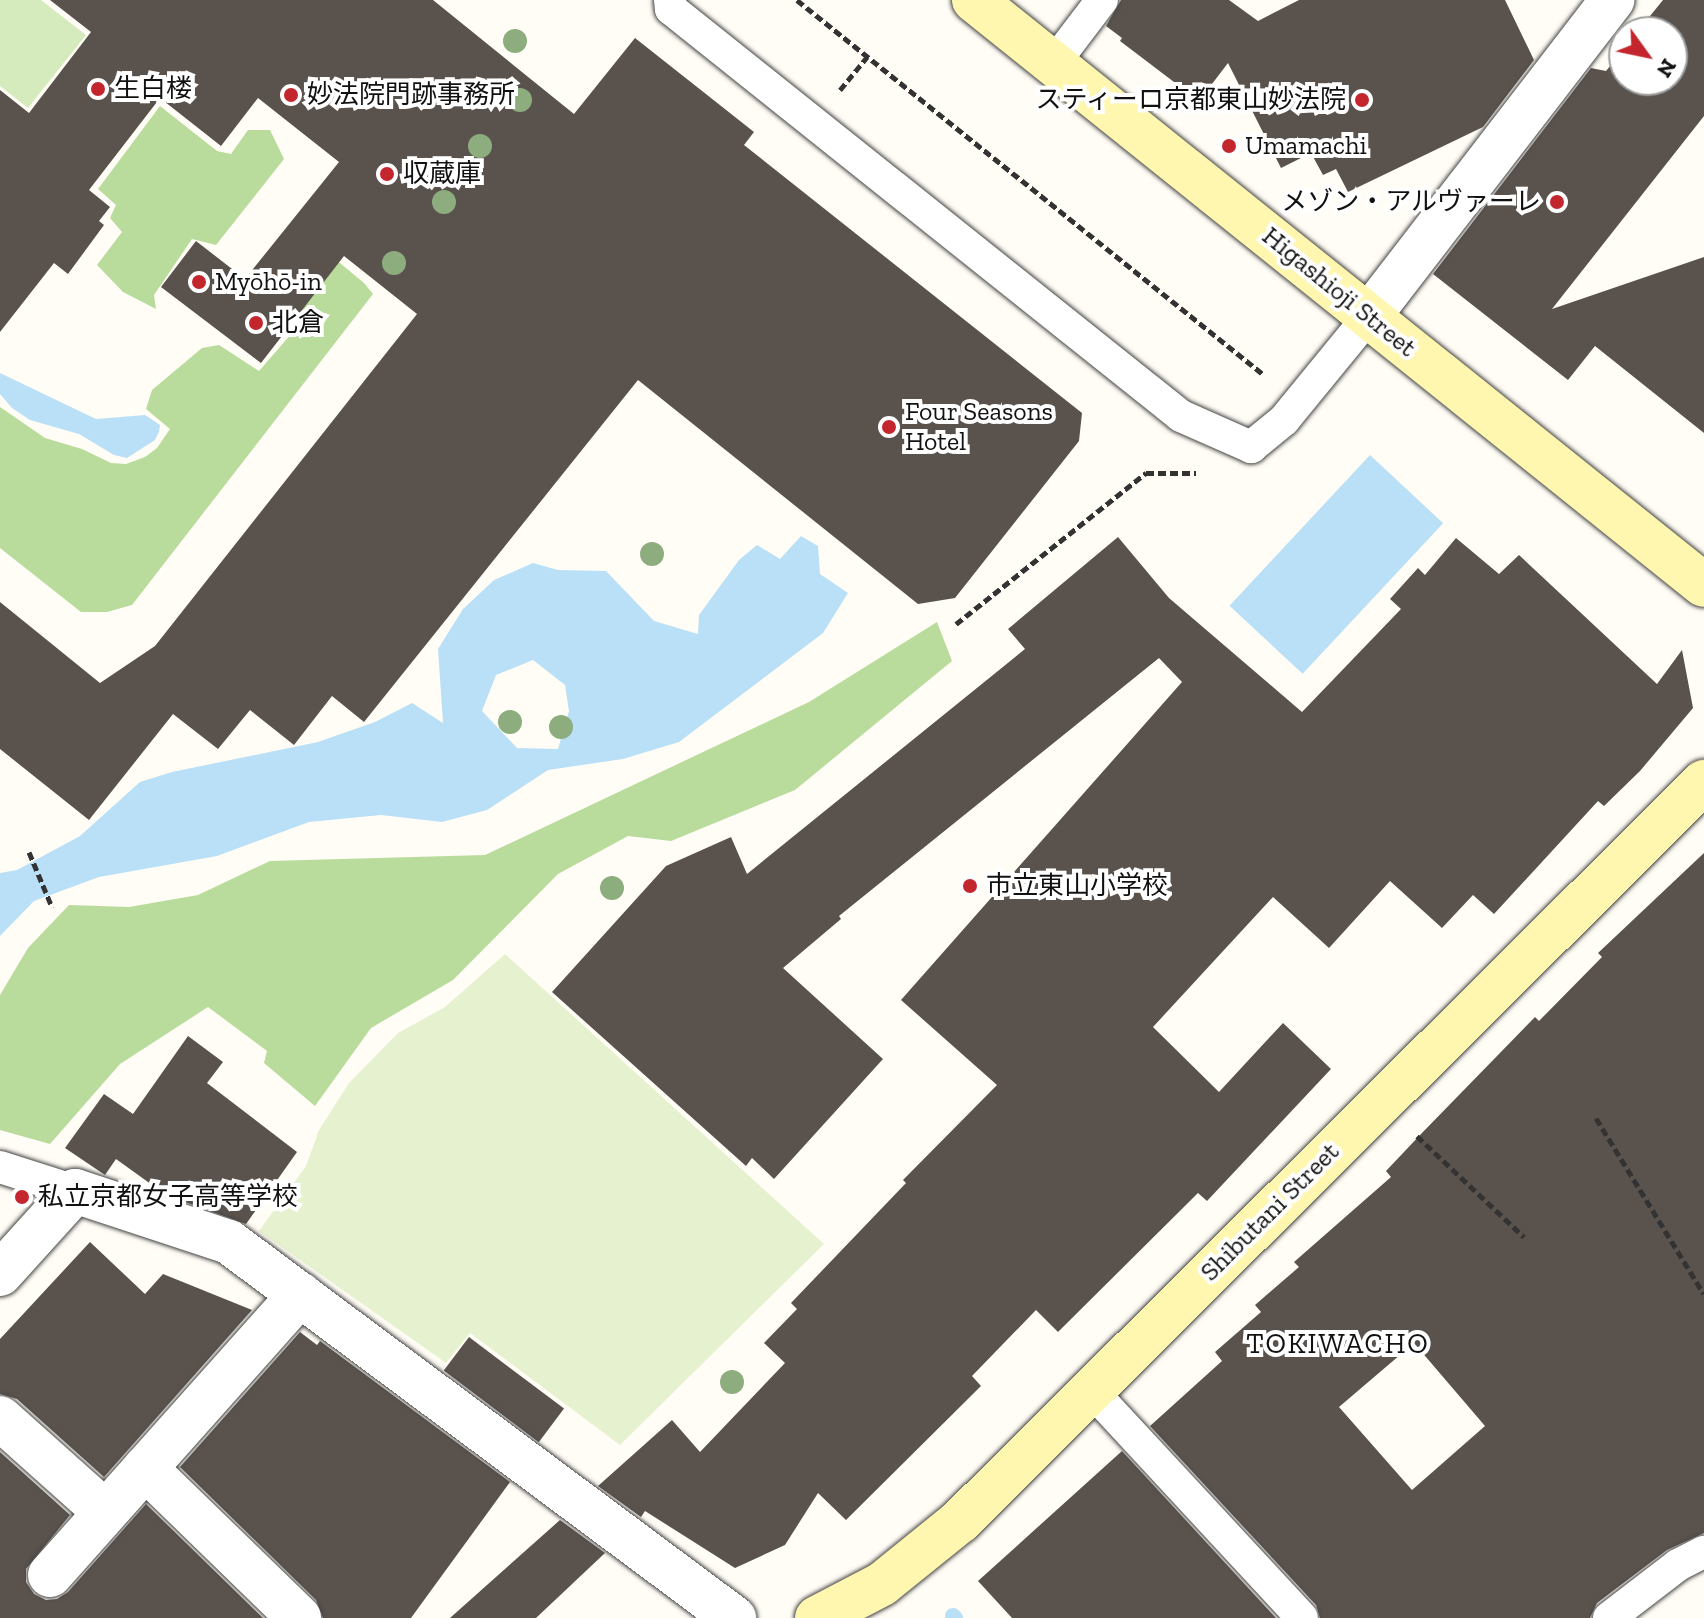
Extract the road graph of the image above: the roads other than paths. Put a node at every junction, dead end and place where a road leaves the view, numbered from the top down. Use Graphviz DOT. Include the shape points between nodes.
graph roads {
  1 [pos="670,0"];
  2 [pos="974,0"];
  3 [pos="1102,0"];
  4 [pos="1612,0"];
  5 [pos="1054,63"];
  6 [pos="1369,316"];
  7 [pos="1704,585"];
  8 [pos="1704,782"];
  9 [pos="0,1167"];
  10 [pos="75,1191"];
  11 [pos="0,1274"];
  12 [pos="300,1294"];
  13 [pos="1092,1391"];
  14 [pos="0,1418"];
  15 [pos="145,1468"];
  16 [pos="105,1512"];
  17 [pos="1704,1552"];
  18 [pos="50,1575"];
  19 [pos="299,1618"];
  20 [pos="734,1618"];
  21 [pos="817,1618"];
  22 [pos="1302,1618"];
  23 [pos="1609,1618"];
  1 -- 6 [label="lane" via="671,9 1181,416 1251,447 1298,403"];
  2 -- 5 [label="main road, Higashioji Street"];
  3 -- 5 [label="lane"];
  4 -- 6 [label="street"];
  5 -- 6 [label="main road, Higashioji Street"];
  6 -- 7 [label="main road, Higashioji Street"];
  8 -- 13 [label="main road, Shibutani Street"];
  9 -- 10 [label="lane"];
  10 -- 11 [label="street"];
  10 -- 12 [label="street" via="229,1242"];
  12 -- 15 [label="street"];
  12 -- 20 [label="street"];
  13 -- 21 [label="main road, Shibutani Street" via="960,1521 904,1568 860,1598"];
  13 -- 22 [label="lane"];
  14 -- 16 [label="street"];
  15 -- 16 [label="street"];
  15 -- 19 [label="street"];
  16 -- 18 [label="street"];
  17 -- 23 [label="lane" via="1678,1565"];
}
